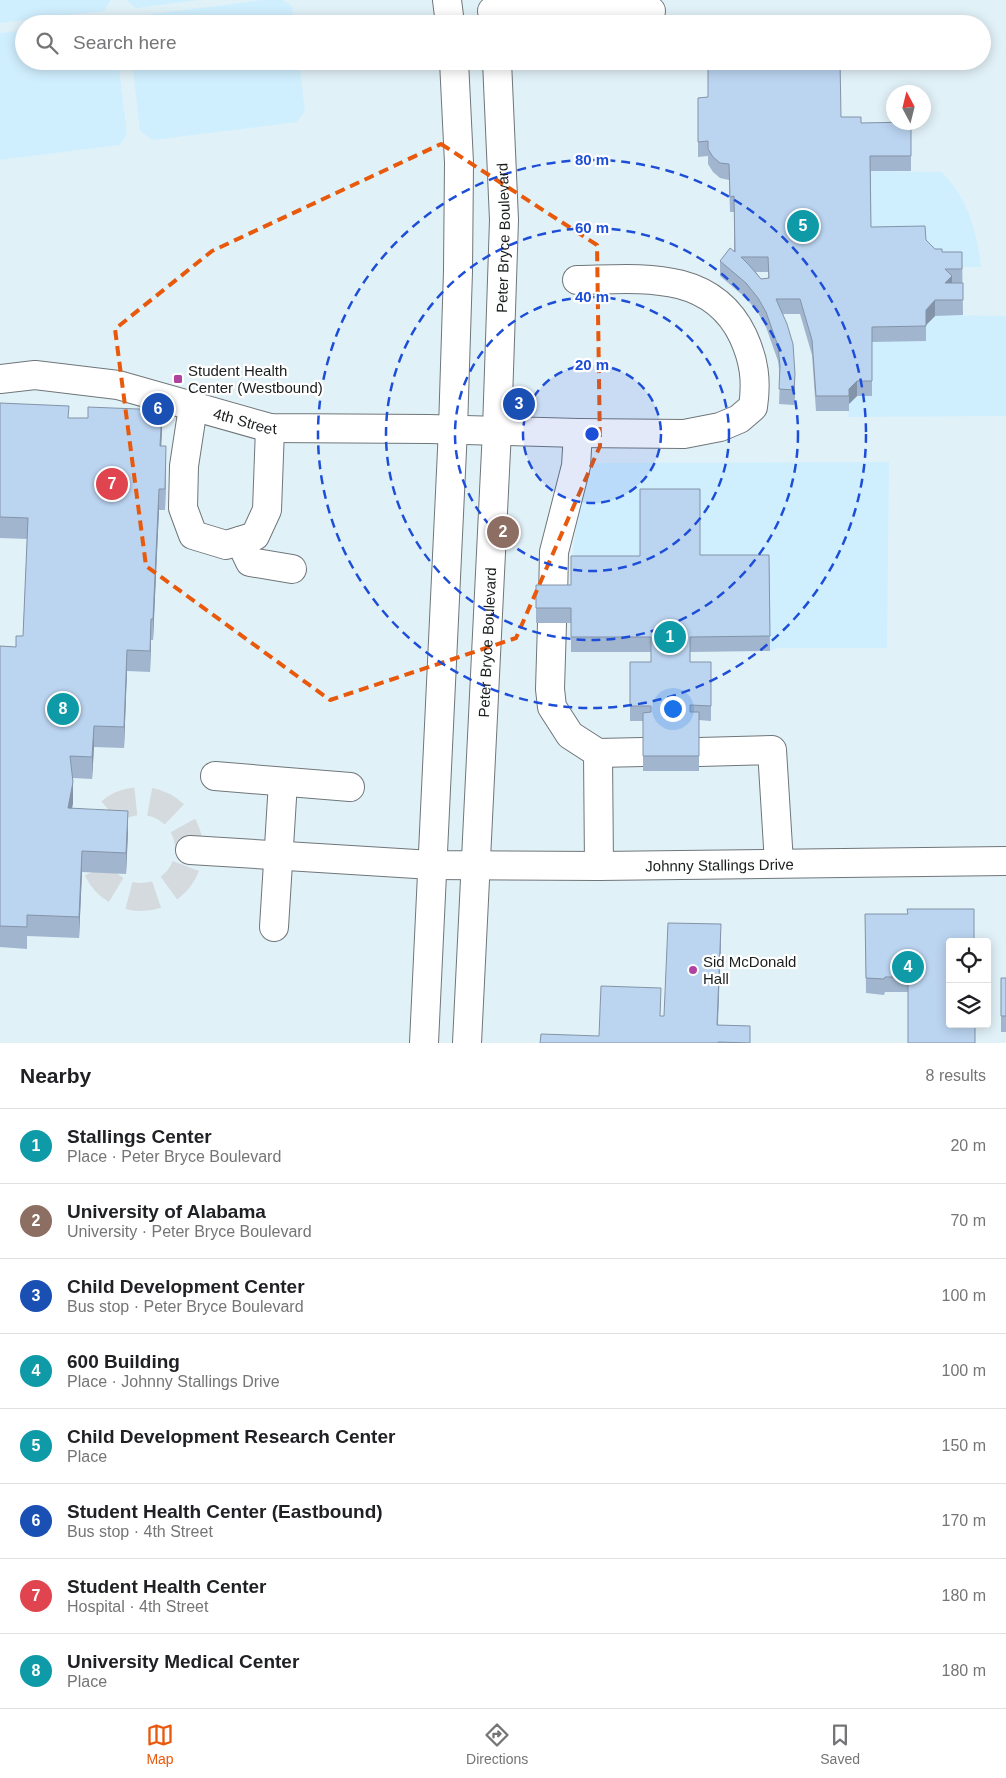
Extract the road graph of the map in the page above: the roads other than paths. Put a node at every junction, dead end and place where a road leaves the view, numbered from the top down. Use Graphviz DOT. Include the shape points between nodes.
graph roads {
  1 [pos="447,0"];
  2 [pos="651,11"];
  3 [pos="492,12"];
  4 [pos="449,15"];
  5 [pos="454,70"];
  6 [pos="497,70"];
  7 [pos="577,280"];
  8 [pos="0,379"];
  9 [pos="193,407"];
  10 [pos="270,428"];
  11 [pos="453,429"];
  12 [pos="496,430"];
  13 [pos="578,433"];
  14 [pos="240,541"];
  15 [pos="292,570"];
  16 [pos="643,752"];
  17 [pos="699,752"];
  18 [pos="598,753"];
  19 [pos="215,776"];
  20 [pos="282,782"];
  21 [pos="350,787"];
  22 [pos="190,850"];
  23 [pos="279,856"];
  24 [pos="1006,861"];
  25 [pos="780,863"];
  26 [pos="432,866"];
  27 [pos="475,866"];
  28 [pos="599,866"];
  29 [pos="274,927"];
  30 [pos="424,1043"];
  31 [pos="468,1043"];
  1 -- 4 [label="street"];
  2 -- 3 [label="street"];
  5 -- 11 [label="street" via="459,163"];
  6 -- 12 [label="street, Peter Bryce Boulevard" via="504,220"];
  7 -- 13 [label="street, 4th Street" via="652,279 691,287 717,301 736,323 750,351 756,386 753,407 739,419 720,426 684,434"];
  8 -- 9 [label="street, 4th Street" via="35,375 118,385"];
  9 -- 10 [label="street, 4th Street"];
  9 -- 14 [label="street" via="184,466 183,508 193,535 226,545"];
  10 -- 11 [label="street, 4th Street"];
  10 -- 14 [label="street" via="267,510 255,536"];
  11 -- 12 [label="street, 4th Street"];
  11 -- 26 [label="street"];
  12 -- 13 [label="street, 4th Street"];
  12 -- 27 [label="street, Peter Bryce Boulevard"];
  13 -- 18 [label="street" via="576,466 554,552 550,689 552,707 570,735"];
  14 -- 15 [label="street" via="250,562"];
  16 -- 18 [label="street"];
  17 -- 25 [label="street" via="772,750"];
  18 -- 28 [label="street"];
  19 -- 20 [label="street"];
  20 -- 21 [label="street"];
  20 -- 23 [label="street"];
  22 -- 23 [label="street, Johnny Stallings Drive"];
  23 -- 26 [label="street, Johnny Stallings Drive"];
  23 -- 29 [label="street"];
  24 -- 25 [label="street, Johnny Stallings Drive"];
  25 -- 28 [label="street, Johnny Stallings Drive"];
  26 -- 27 [label="street, Johnny Stallings Drive"];
  26 -- 30 [label="street"];
  27 -- 28 [label="street, Johnny Stallings Drive"];
  27 -- 31 [label="street, Peter Bryce Boulevard"];
}
